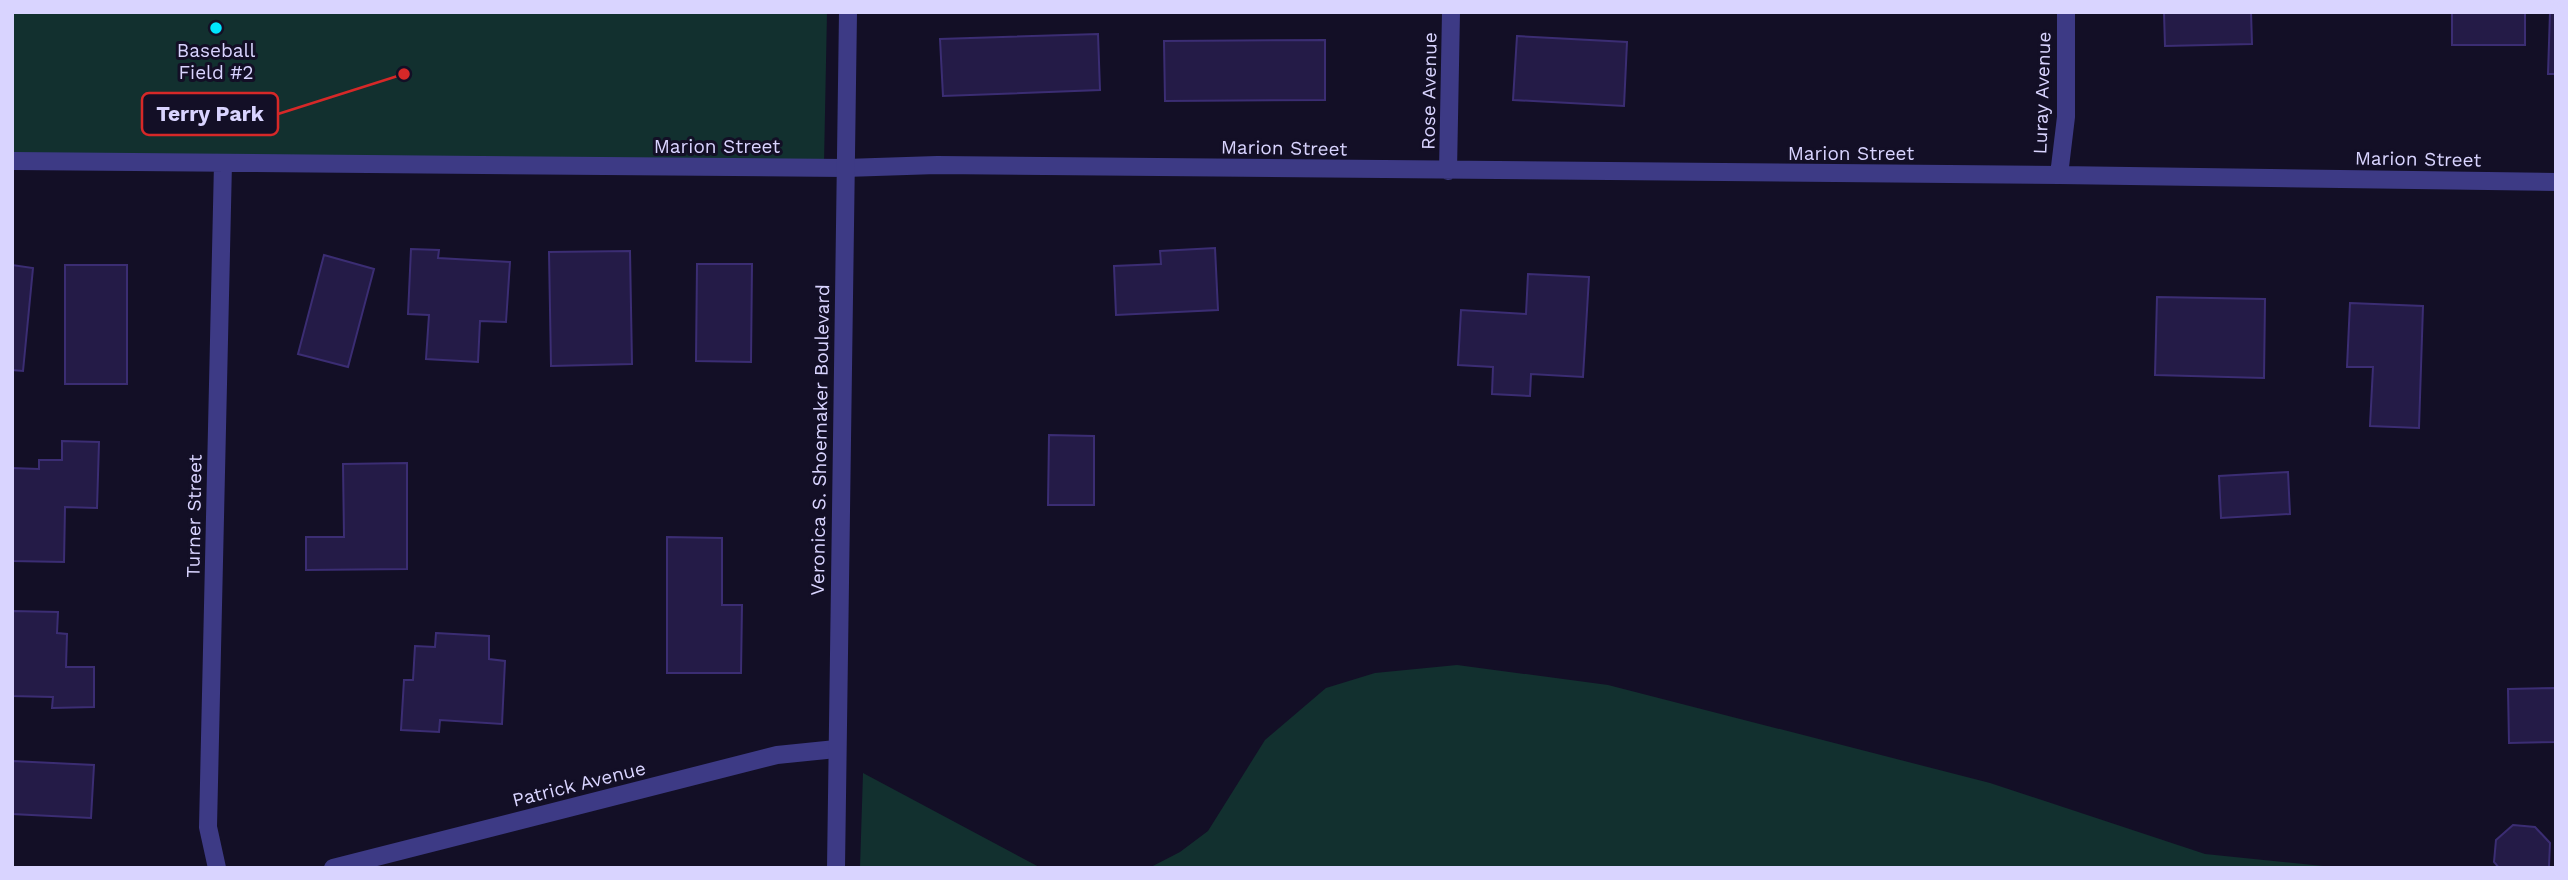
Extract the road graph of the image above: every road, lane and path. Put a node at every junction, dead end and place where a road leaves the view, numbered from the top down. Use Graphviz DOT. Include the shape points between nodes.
graph roads {
  1 [pos="848,12"];
  2 [pos="1451,12"];
  3 [pos="2066,12"];
  4 [pos="12,161"];
  5 [pos="223,163"];
  6 [pos="845,168"];
  7 [pos="1448,171"];
  8 [pos="2059,175"];
  9 [pos="2556,182"];
  10 [pos="836,749"];
  11 [pos="217,868"];
  12 [pos="333,868"];
  13 [pos="836,868"];
  1 -- 6 [label="street, Veronica S. Shoemaker Boulevard"];
  2 -- 7 [label="street, Rose Avenue"];
  3 -- 8 [label="street, Luray Avenue" via="2066,117"];
  4 -- 5 [label="street, Marion Street"];
  5 -- 6 [label="street, Marion Street"];
  5 -- 11 [label="street, Turner Street" via="208,827"];
  6 -- 7 [label="street, Marion Street"];
  6 -- 10 [label="street, Veronica S. Shoemaker Boulevard"];
  7 -- 8 [label="street, Marion Street"];
  8 -- 9 [label="street, Marion Street"];
  10 -- 12 [label="street, Patrick Avenue" via="777,755"];
  10 -- 13 [label="street, Veronica S. Shoemaker Boulevard"];
}
